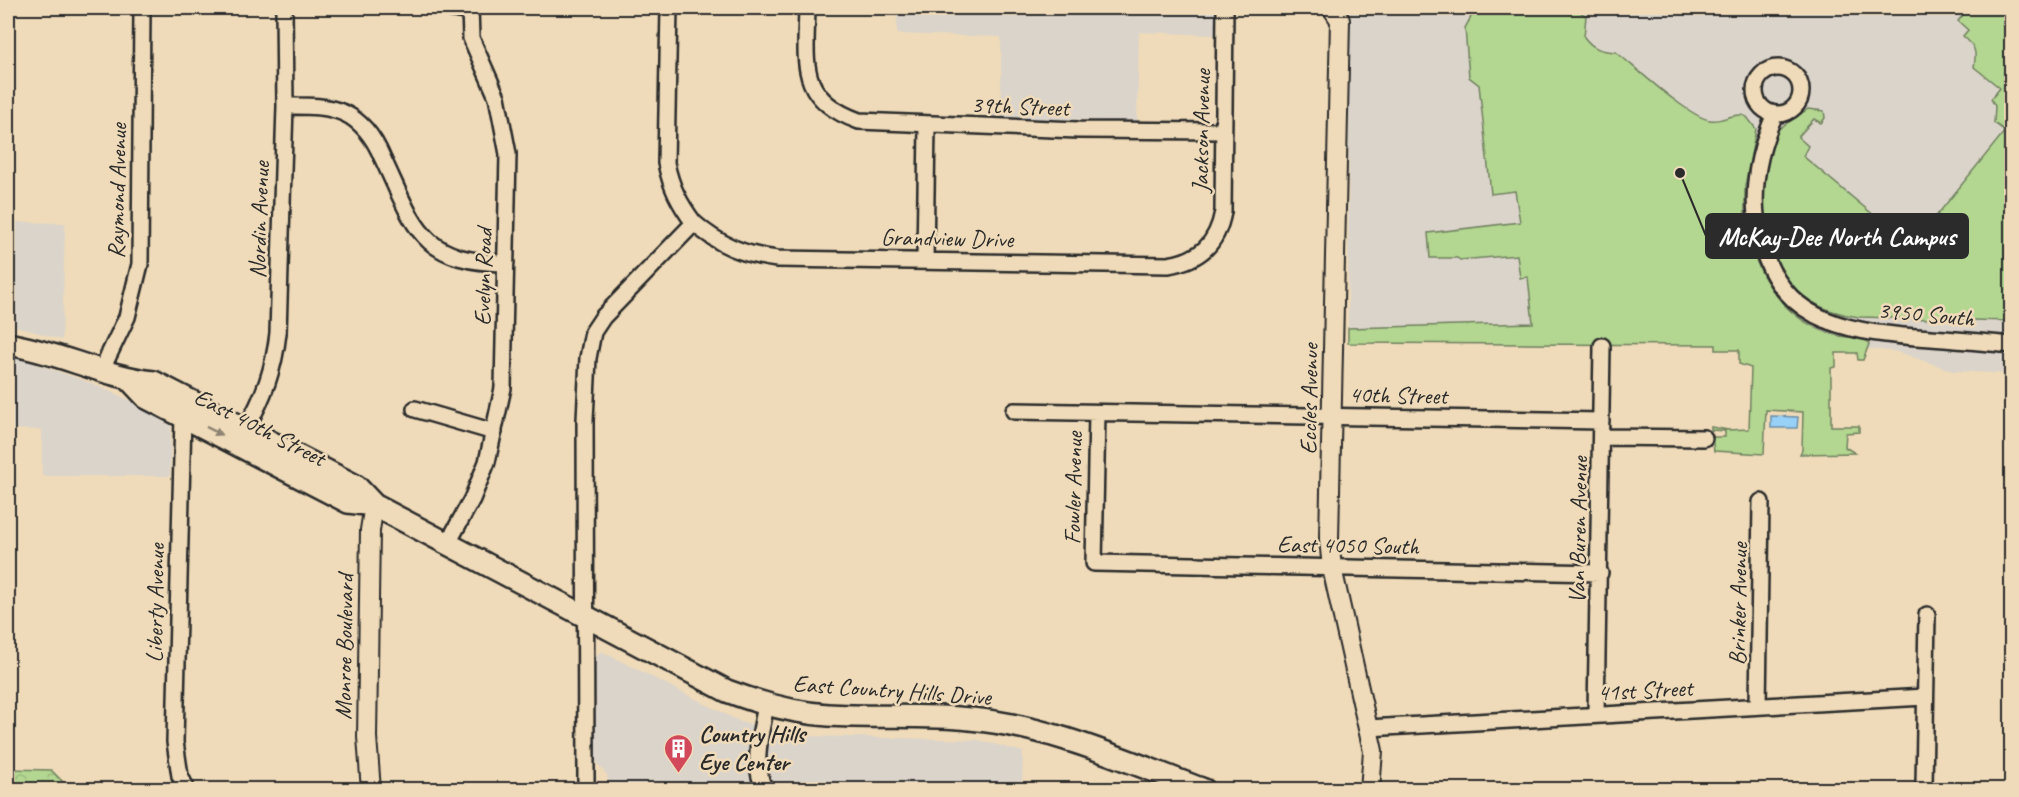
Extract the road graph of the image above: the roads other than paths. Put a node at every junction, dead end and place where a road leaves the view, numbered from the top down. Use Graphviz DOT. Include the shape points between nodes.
graph roads {
  1 [pos="142,8"];
  2 [pos="284,8"];
  3 [pos="448,8"];
  4 [pos="669,8"];
  5 [pos="807,8"];
  6 [pos="1226,8"];
  7 [pos="1332,8"];
  8 [pos="470,10"];
  9 [pos="285,106"];
  10 [pos="1775,114"];
  11 [pos="927,126"];
  12 [pos="1223,131"];
  13 [pos="694,223"];
  14 [pos="1206,251"];
  15 [pos="925,260"];
  16 [pos="506,263"];
  17 [pos="8,344"];
  18 [pos="2012,345"];
  19 [pos="1602,346"];
  20 [pos="102,369"];
  21 [pos="129,379"];
  22 [pos="415,409"];
  23 [pos="1014,411"];
  24 [pos="1097,413"];
  25 [pos="183,416"];
  26 [pos="1333,416"];
  27 [pos="246,428"];
  28 [pos="1601,429"];
  29 [pos="494,432"];
  30 [pos="1704,438"];
  31 [pos="1761,502"];
  32 [pos="374,505"];
  33 [pos="448,543"];
  34 [pos="1094,563"];
  35 [pos="1332,568"];
  36 [pos="1600,573"];
  37 [pos="586,615"];
  38 [pos="1927,615"];
  39 [pos="1925,697"];
  40 [pos="766,705"];
  41 [pos="1758,706"];
  42 [pos="1596,715"];
  43 [pos="1368,728"];
  44 [pos="586,783"];
  45 [pos="1924,786"];
  46 [pos="187,789"];
  47 [pos="371,789"];
  48 [pos="765,789"];
  49 [pos="1204,789"];
  50 [pos="1370,789"];
  1 -- 20 [label="street, Raymond Avenue" via="140,264 127,316"];
  2 -- 9 [label="street, Nordin Avenue"];
  3 -- 8 [label="street"];
  4 -- 13 [label="street, Grandview Drive" via="666,162 670,184"];
  5 -- 11 [label="street, 39th Street" via="808,72 822,102 859,122"];
  6 -- 12 [label="street, Jackson Avenue"];
  7 -- 26 [label="street, Eccles Avenue" via="1340,20"];
  8 -- 16 [label="street, Evelyn Road" via="471,38 497,98 508,154"];
  9 -- 16 [label="street" via="334,109 357,121 376,145 412,220 427,241 460,259"];
  9 -- 27 [label="street, Nordin Avenue" via="275,363 266,391"];
  10 -- 18 [label="street, 3950 South" via="1764,139 1754,186 1754,214 1771,271 1788,296 1810,314 1836,326 1878,334"];
  11 -- 12 [label="street, 39th Street"];
  11 -- 15 [label="street"];
  12 -- 14 [label="street, Jackson Avenue" via="1223,212"];
  13 -- 15 [label="street, Grandview Drive" via="726,246 759,256"];
  13 -- 37 [label="street" via="603,317 593,333 585,420"];
  14 -- 15 [label="street, Grandview Drive" via="1168,265"];
  16 -- 29 [label="street, Evelyn Road" via="503,388"];
  17 -- 20 [label="main road, East 40th Street"];
  19 -- 28 [label="street, Van Buren Avenue"];
  20 -- 21 [label="main road, East 40th Street"];
  21 -- 25 [label="main road, East 40th Street" via="147,398"];
  21 -- 27 [label="main road, East 40th Street" via="154,382"];
  22 -- 29 [label="street"];
  23 -- 24 [label="street, 40th Street"];
  24 -- 26 [label="street, 40th Street"];
  24 -- 34 [label="street, Fowler Avenue"];
  25 -- 32 [label="main road, East 40th Street, one-way" via="348,502"];
  25 -- 46 [label="street, Liberty Avenue" via="175,742 180,776"];
  26 -- 28 [label="street, 40th Street"];
  26 -- 35 [label="street, Eccles Avenue" via="1329,522"];
  27 -- 32 [label="main road, East 40th Street" via="356,486"];
  28 -- 30 [label="street, 40th Street"];
  28 -- 36 [label="street, Van Buren Avenue"];
  29 -- 33 [label="street, Evelyn Road" via="472,499"];
  31 -- 41 [label="street, Brinker Avenue"];
  32 -- 33 [label="main road, East 40th Street"];
  32 -- 47 [label="street, Monroe Boulevard" via="370,530 367,737"];
  33 -- 37 [label="main road, East 40th Street"];
  34 -- 35 [label="street, East 4050 South"];
  35 -- 36 [label="street, East 4050 South"];
  35 -- 43 [label="street, Eccles Avenue"];
  36 -- 42 [label="street, Van Buren Avenue"];
  37 -- 40 [label="main road, East Country Hills Drive" via="707,681"];
  37 -- 44 [label="street"];
  38 -- 39 [label="street"];
  39 -- 41 [label="street, 41st Street"];
  39 -- 45 [label="street"];
  40 -- 48 [label="street" via="757,757 759,778"];
  40 -- 49 [label="main road, East Country Hills Drive" via="827,715 969,719 1007,724 1059,737"];
  41 -- 42 [label="street, 41st Street"];
  42 -- 43 [label="street, 41st Street"];
  43 -- 50 [label="street, Eccles Avenue" via="1373,751"];
}
